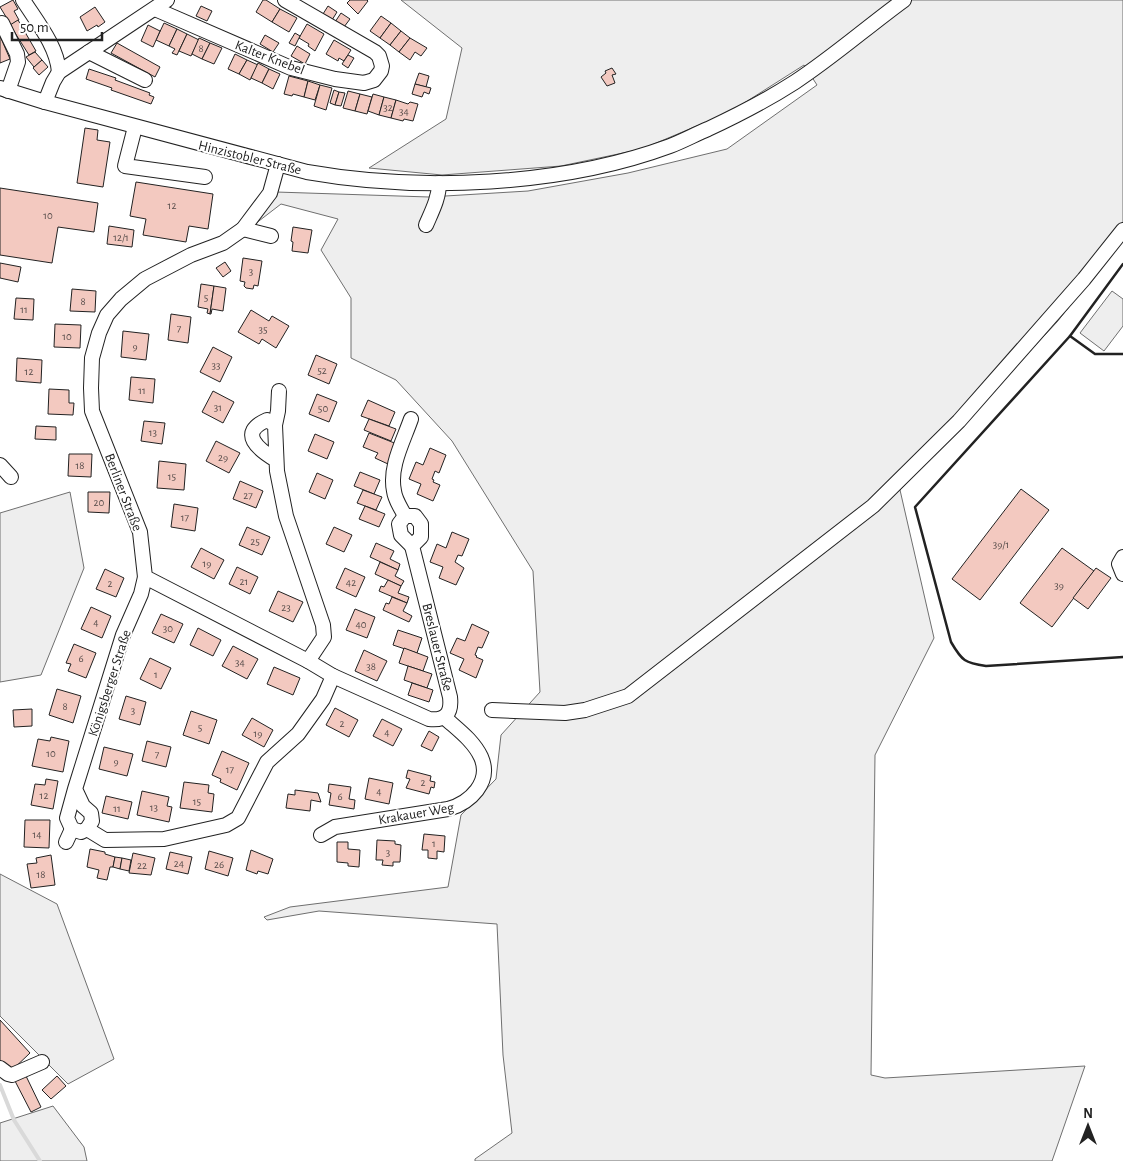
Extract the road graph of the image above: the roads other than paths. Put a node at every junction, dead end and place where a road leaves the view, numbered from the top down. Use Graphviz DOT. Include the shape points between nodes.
graph roads {
  1 [pos="23,0"];
  2 [pos="168,0"];
  3 [pos="285,0"];
  4 [pos="904,0"];
  5 [pos="155,9"];
  6 [pos="2,22"];
  7 [pos="90,52"];
  8 [pos="59,72"];
  9 [pos="145,80"];
  10 [pos="4,89"];
  11 [pos="45,102"];
  12 [pos="135,127"];
  13 [pos="278,164"];
  14 [pos="205,177"];
  15 [pos="439,183"];
  16 [pos="426,225"];
  17 [pos="242,229"];
  18 [pos="1123,230"];
  19 [pos="271,236"];
  20 [pos="279,391"];
  21 [pos="411,419"];
  22 [pos="275,425"];
  23 [pos="276,460"];
  24 [pos="0,465"];
  25 [pos="11,477"];
  26 [pos="1123,557"];
  27 [pos="1123,574"];
  28 [pos="145,577"];
  29 [pos="308,661"];
  30 [pos="333,676"];
  31 [pos="492,710"];
  32 [pos="444,717"];
  33 [pos="75,789"];
  34 [pos="87,829"];
  35 [pos="321,835"];
  36 [pos="42,1062"];
  37 [pos="0,1068"];
  1 -- 8 [label="street" via="58,61"];
  2 -- 5 [label="street"];
  3 -- 5 [label="street, Kalter Knebel" via="375,52 382,66 378,76 364,83 291,68"];
  4 -- 15 [label="street, Hinzistobler Straße" via="795,82 748,110 671,146 557,174"];
  5 -- 7 [label="street"];
  6 -- 10 [label="street" via="18,62"];
  7 -- 8 [label="street"];
  7 -- 9 [label="street"];
  8 -- 11 [label="street"];
  10 -- 11 [label="street, Hinzistobler Straße"];
  11 -- 12 [label="street, Hinzistobler Straße"];
  12 -- 13 [label="street, Hinzistobler Straße"];
  12 -- 14 [label="street" via="125,166"];
  13 -- 15 [label="street, Hinzistobler Straße" via="338,178"];
  13 -- 17 [label="street, Berliner Straße" via="270,194"];
  15 -- 16 [label="street" via="439,192"];
  17 -- 19 [label="street"];
  17 -- 28 [label="street, Berliner Straße" via="223,243 191,255 145,279 121,299 106,315 92,358 92,411 140,532"];
  18 -- 31 [label="street" via="960,421 872,506 628,696 565,714"];
  20 -- 22 [label="street"];
  21 -- 32 [label="street, Breslauer Straße" via="394,465 394,492 405,516 414,516 421,524 421,537 412,546 450,698 451,707"];
  22 -- 23 [label="street"];
  22 -- 23 [label="street" via="267,420 252,432 253,442"];
  23 -- 29 [label="street" via="286,516 323,626 324,637"];
  24 -- 25 [label="street"];
  26 -- 27 [label="street" via="1119,564"];
  28 -- 29 [label="street"];
  28 -- 33 [label="street, Königsberger Straße" via="123,635"];
  29 -- 30 [label="street"];
  30 -- 32 [label="street" via="428,720"];
  30 -- 34 [label="street, Königsberger Straße" via="323,699 298,734 267,762 238,818 226,825 164,839 105,840"];
  32 -- 35 [label="street, Krakauer Weg" via="469,739 481,757 482,782 472,796 460,806 335,827"];
  33 -- 34 [label="street" via="90,813 92,821"];
  33 -- 34 [label="street, Königsberger Straße" via="67,818 69,836"];
  36 -- 37 [label="street" via="12,1075"];
}
